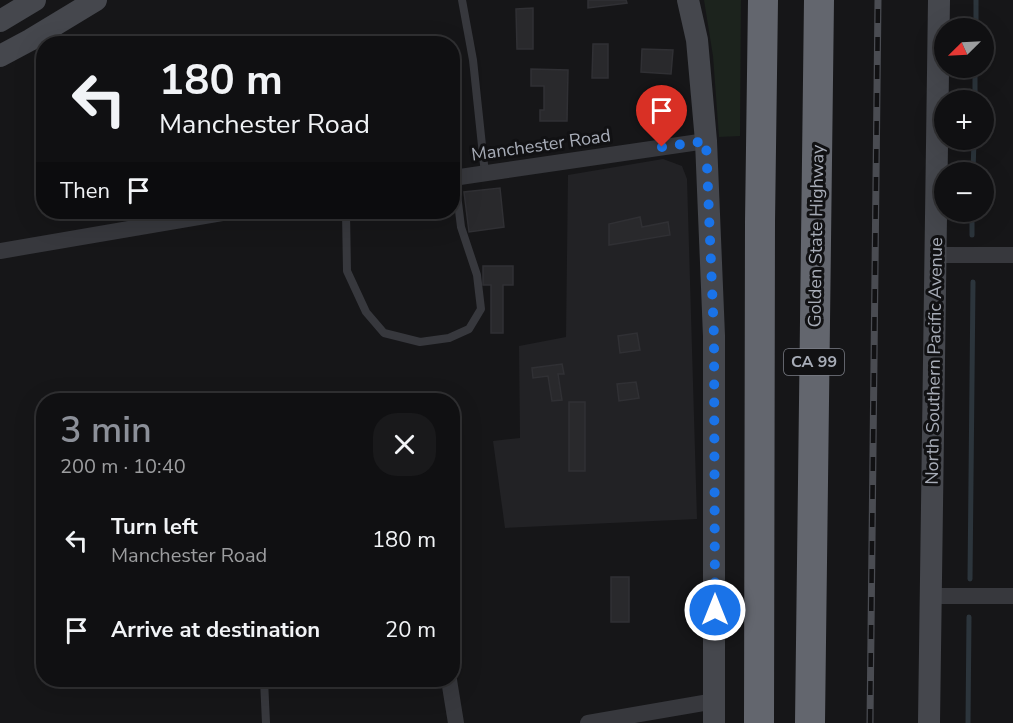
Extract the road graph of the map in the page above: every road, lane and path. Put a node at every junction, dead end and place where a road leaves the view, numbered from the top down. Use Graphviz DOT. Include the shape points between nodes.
graph roads {
  1 [pos="35,0"];
  2 [pos="96,0"];
  3 [pos="462,0"];
  4 [pos="688,0"];
  5 [pos="763,0"];
  6 [pos="819,0"];
  7 [pos="939,0"];
  8 [pos="0,21"];
  9 [pos="36,36"];
  10 [pos="37,36"];
  11 [pos="0,56"];
  12 [pos="706,141"];
  13 [pos="485,174"];
  14 [pos="460,177"];
  15 [pos="187,219"];
  16 [pos="346,219"];
  17 [pos="460,219"];
  18 [pos="0,251"];
  19 [pos="935,255"];
  20 [pos="1013,255"];
  21 [pos="931,596"];
  22 [pos="1013,596"];
  23 [pos="264,687"];
  24 [pos="450,687"];
  25 [pos="714,712"];
  26 [pos="266,723"];
  27 [pos="456,723"];
  28 [pos="588,723"];
  29 [pos="759,723"];
  30 [pos="810,723"];
  31 [pos="929,723"];
  1 -- 8 [label="main road"];
  2 -- 10 [label="main road"];
  3 -- 13 [label="lane" via="473,60"];
  4 -- 12 [label="main road" via="698,40"];
  5 -- 29 [label="highway, CA 99"];
  6 -- 30 [label="highway, Golden State Highway / CA 99"];
  7 -- 19 [label="main road, North Southern Pacific Avenue"];
  9 -- 11 [label="main road"];
  12 -- 13 [label="street, Manchester Road"];
  12 -- 25 [label="main road" via="714,336"];
  13 -- 14 [label="street, Manchester Road"];
  15 -- 18 [label="street"];
  16 -- 17 [label="lane" via="347,271 366,312 384,333 420,342 449,338 469,329 481,309 477,275"];
  19 -- 20 [label="street"];
  19 -- 21 [label="main road, North Southern Pacific Avenue"];
  21 -- 22 [label="street"];
  21 -- 31 [label="main road, North Southern Pacific Avenue"];
  23 -- 26 [label="lane"];
  24 -- 27 [label="street"];
  25 -- 28 [label="street"];
}
